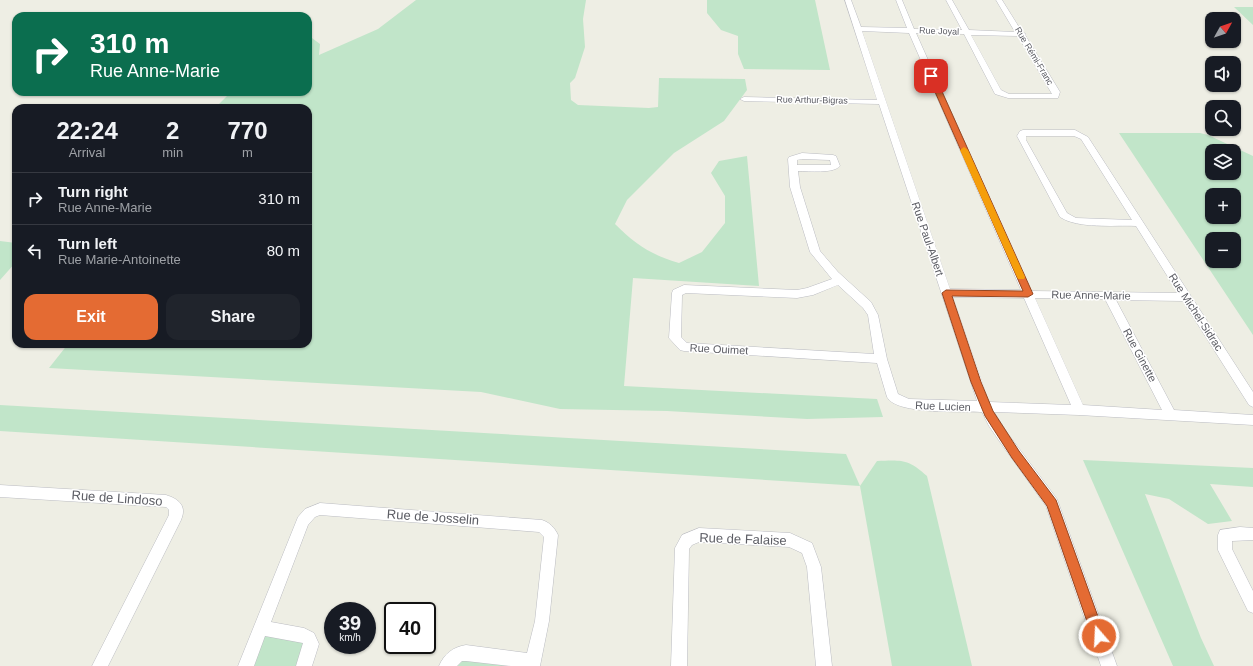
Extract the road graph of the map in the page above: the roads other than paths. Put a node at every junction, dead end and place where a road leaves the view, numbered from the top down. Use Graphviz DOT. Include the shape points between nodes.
graph roads {
  1 [pos="848,0"];
  2 [pos="899,0"];
  3 [pos="949,0"];
  4 [pos="999,0"];
  5 [pos="856,29"];
  6 [pos="911,30"];
  7 [pos="966,32"];
  8 [pos="1022,34"];
  9 [pos="744,99"];
  10 [pos="881,102"];
  11 [pos="793,168"];
  12 [pos="1139,223"];
  13 [pos="839,280"];
  14 [pos="946,293"];
  15 [pos="1028,294"];
  16 [pos="1108,295"];
  17 [pos="1187,297"];
  18 [pos="881,358"];
  19 [pos="1253,402"];
  20 [pos="986,408"];
  21 [pos="1079,410"];
  22 [pos="1171,416"];
  23 [pos="1253,420"];
  24 [pos="0,491"];
  25 [pos="1253,534"];
  26 [pos="1253,606"];
  27 [pos="261,628"];
  28 [pos="533,664"];
  29 [pos="100,666"];
  30 [pos="246,666"];
  31 [pos="304,666"];
  32 [pos="447,666"];
  33 [pos="679,666"];
  34 [pos="824,666"];
  35 [pos="1109,666"];
  1 -- 5 [label="street, Rue Paul-Albert"];
  2 -- 6 [label="street"];
  3 -- 7 [label="street, Rue Rémi-Franc"];
  4 -- 8 [label="street, Rue Rémi-Franc"];
  5 -- 6 [label="street, Rue Joyal"];
  5 -- 10 [label="street, Rue Paul-Albert"];
  6 -- 7 [label="street, Rue Joyal"];
  6 -- 15 [label="street"];
  7 -- 8 [label="street, Rue Joyal"];
  7 -- 8 [label="street, Rue Rémi-Franc" via="999,93 1008,96 1055,96 1056,92"];
  9 -- 10 [label="street, Rue Arthur-Bigras"];
  10 -- 14 [label="street, Rue Paul-Albert"];
  11 -- 13 [label="street, Rue Lucien" via="795,187 815,252"];
  12 -- 12 [label="street, Rue Michel-Sidrac" via="1084,137 1075,133 1023,133 1022,140 1063,215 1076,221"];
  12 -- 17 [label="street, Rue Michel-Sidrac"];
  13 -- 18 [label="street, Rue Lucien" via="867,305 873,315"];
  13 -- 18 [label="street, Rue Ouimet" via="798,294 684,289 678,293 675,338 684,347"];
  14 -- 15 [label="street, Rue Anne-Marie"];
  14 -- 20 [label="street, Rue Paul-Albert"];
  15 -- 16 [label="street, Rue Anne-Marie"];
  15 -- 21 [label="street"];
  16 -- 17 [label="street, Rue Anne-Marie"];
  16 -- 22 [label="street, Rue Ginette"];
  17 -- 19 [label="street, Rue Michel-Sidrac"];
  18 -- 20 [label="street, Rue Lucien" via="893,397 898,402"];
  20 -- 21 [label="street, Rue Lucien"];
  20 -- 35 [label="street, Rue Paul-Albert" via="1015,455 1052,503"];
  21 -- 22 [label="street, Rue Lucien"];
  22 -- 23 [label="street, Rue Lucien"];
  24 -- 29 [label="street, Rue de Lindoso" via="166,501 176,508 176,516"];
  25 -- 26 [label="street" via="1225,535 1225,550"];
  27 -- 28 [label="street, Rue de Josselin" via="303,521 310,513 320,509 542,526 551,535 542,621"];
  27 -- 30 [label="street, Rue de Josselin"];
  27 -- 31 [label="street" via="310,638 311,644"];
  28 -- 32 [label="street, Rue de Josselin" via="466,653 458,654"];
  33 -- 34 [label="street, Rue de Falaise" via="682,548 687,540 699,535 790,540 807,548 814,567"];
}
